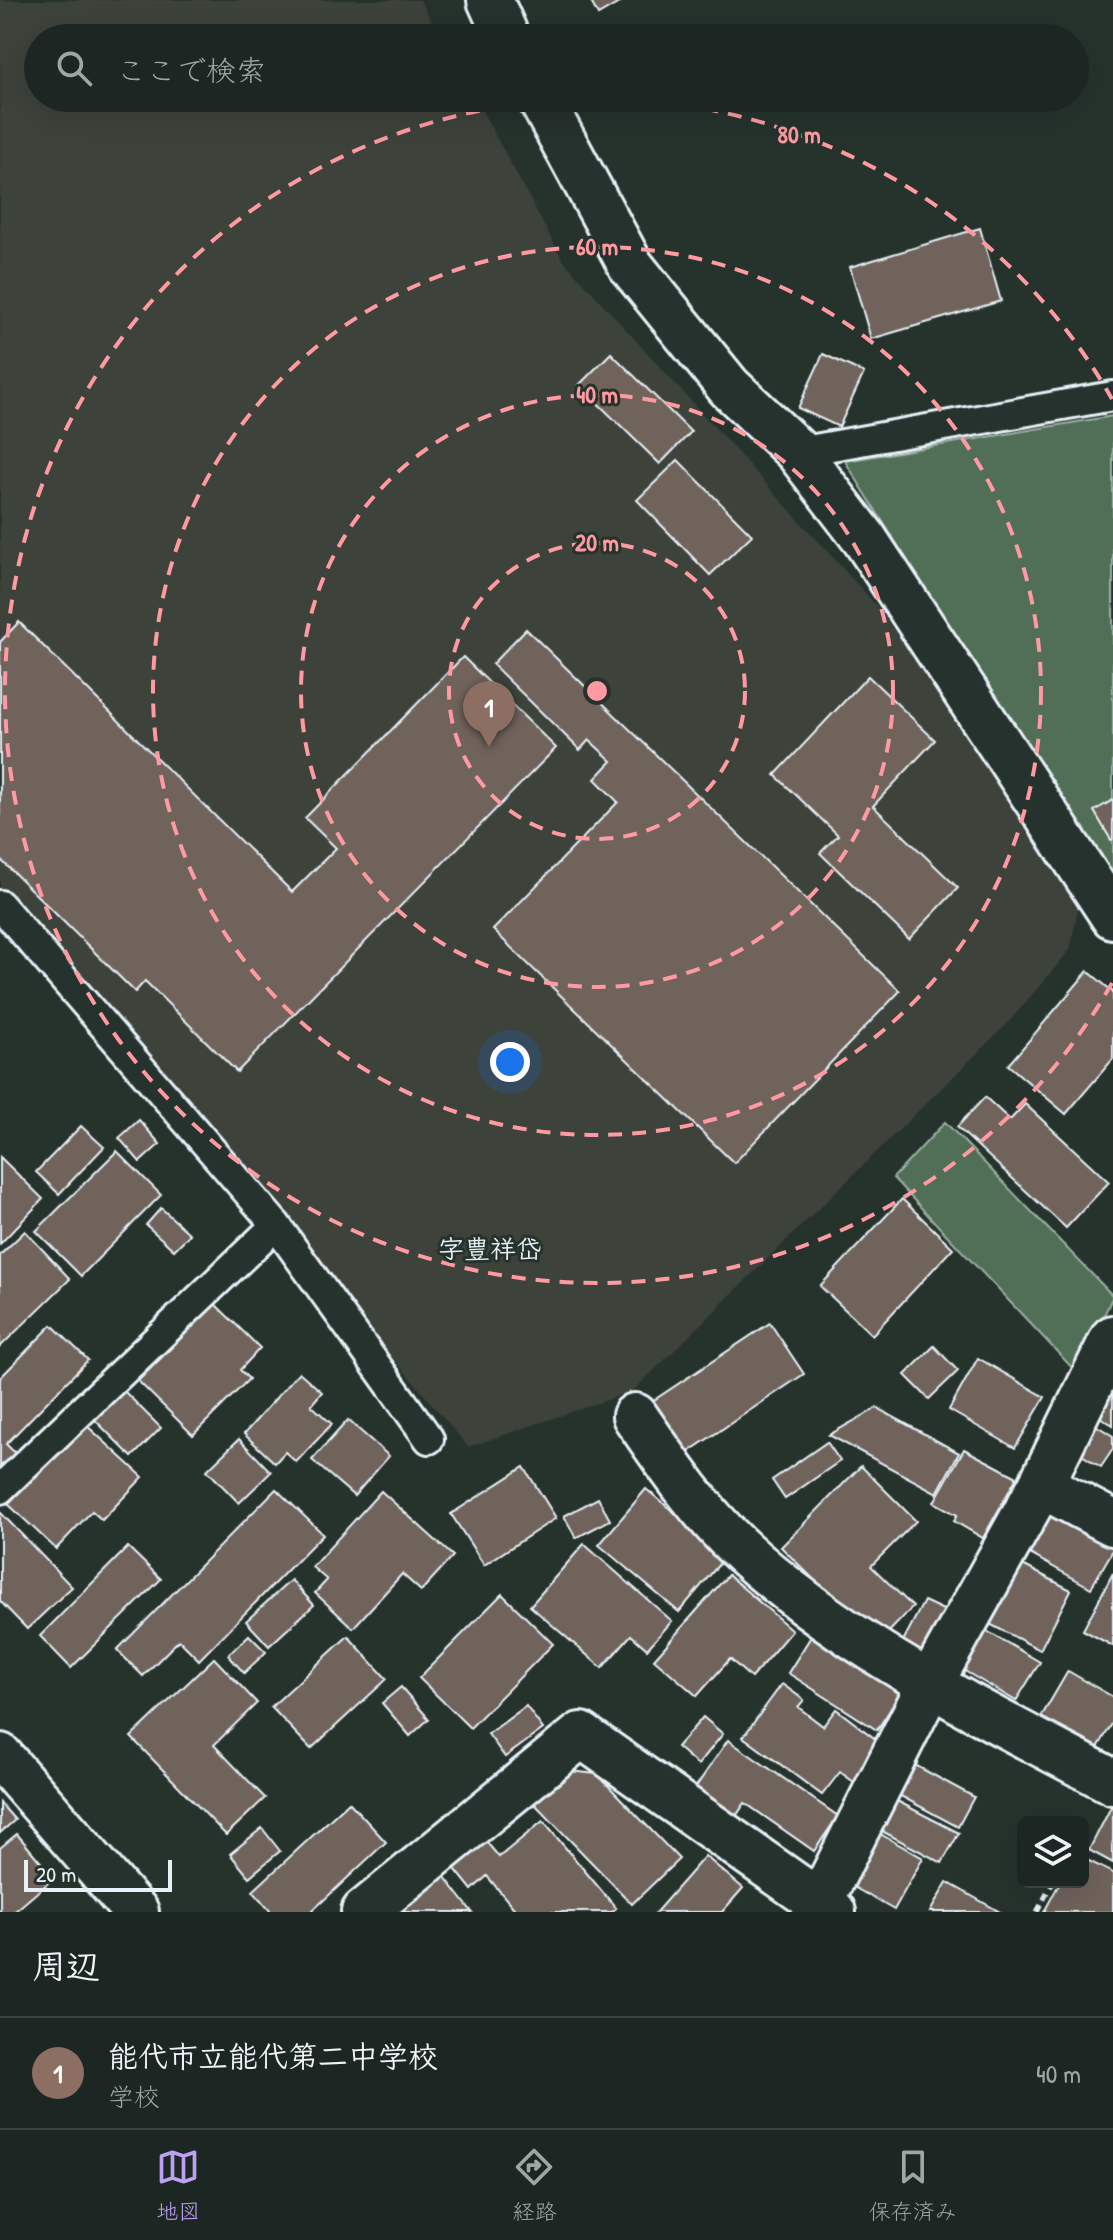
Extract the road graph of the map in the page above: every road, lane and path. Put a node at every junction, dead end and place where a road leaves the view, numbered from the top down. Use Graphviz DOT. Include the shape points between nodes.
graph roads {
  1 [pos="490,0"];
  2 [pos="501,24"];
  3 [pos="548,112"];
  4 [pos="1113,396"];
  5 [pos="798,452"];
  6 [pos="0,905"];
  7 [pos="1113,916"];
  8 [pos="276,1225"];
  9 [pos="1113,1338"];
  10 [pos="635,1416"];
  11 [pos="429,1439"];
  12 [pos="1041,1485"];
  13 [pos="0,1489"];
  14 [pos="1113,1523"];
  15 [pos="930,1684"];
  16 [pos="0,1756"];
  17 [pos="1113,1782"];
  18 [pos="1050,1888"];
  19 [pos="823,1910"];
  20 [pos="136,1912"];
  21 [pos="364,1912"];
  22 [pos="1037,1912"];
  1 -- 2 [label="street"];
  3 -- 5 [label="street" via="631,266 729,387"];
  4 -- 5 [label="lane"];
  5 -- 7 [label="street" via="864,538"];
  6 -- 8 [label="lane"];
  8 -- 11 [label="lane"];
  8 -- 13 [label="lane"];
  9 -- 12 [label="street"];
  10 -- 15 [label="street" via="676,1477 735,1545 832,1626"];
  12 -- 14 [label="street"];
  12 -- 15 [label="street"];
  15 -- 17 [label="street"];
  15 -- 19 [label="street"];
  16 -- 20 [label="street"];
  18 -- 22 [label="path"];
  19 -- 21 [label="street" via="581,1735"];
}
